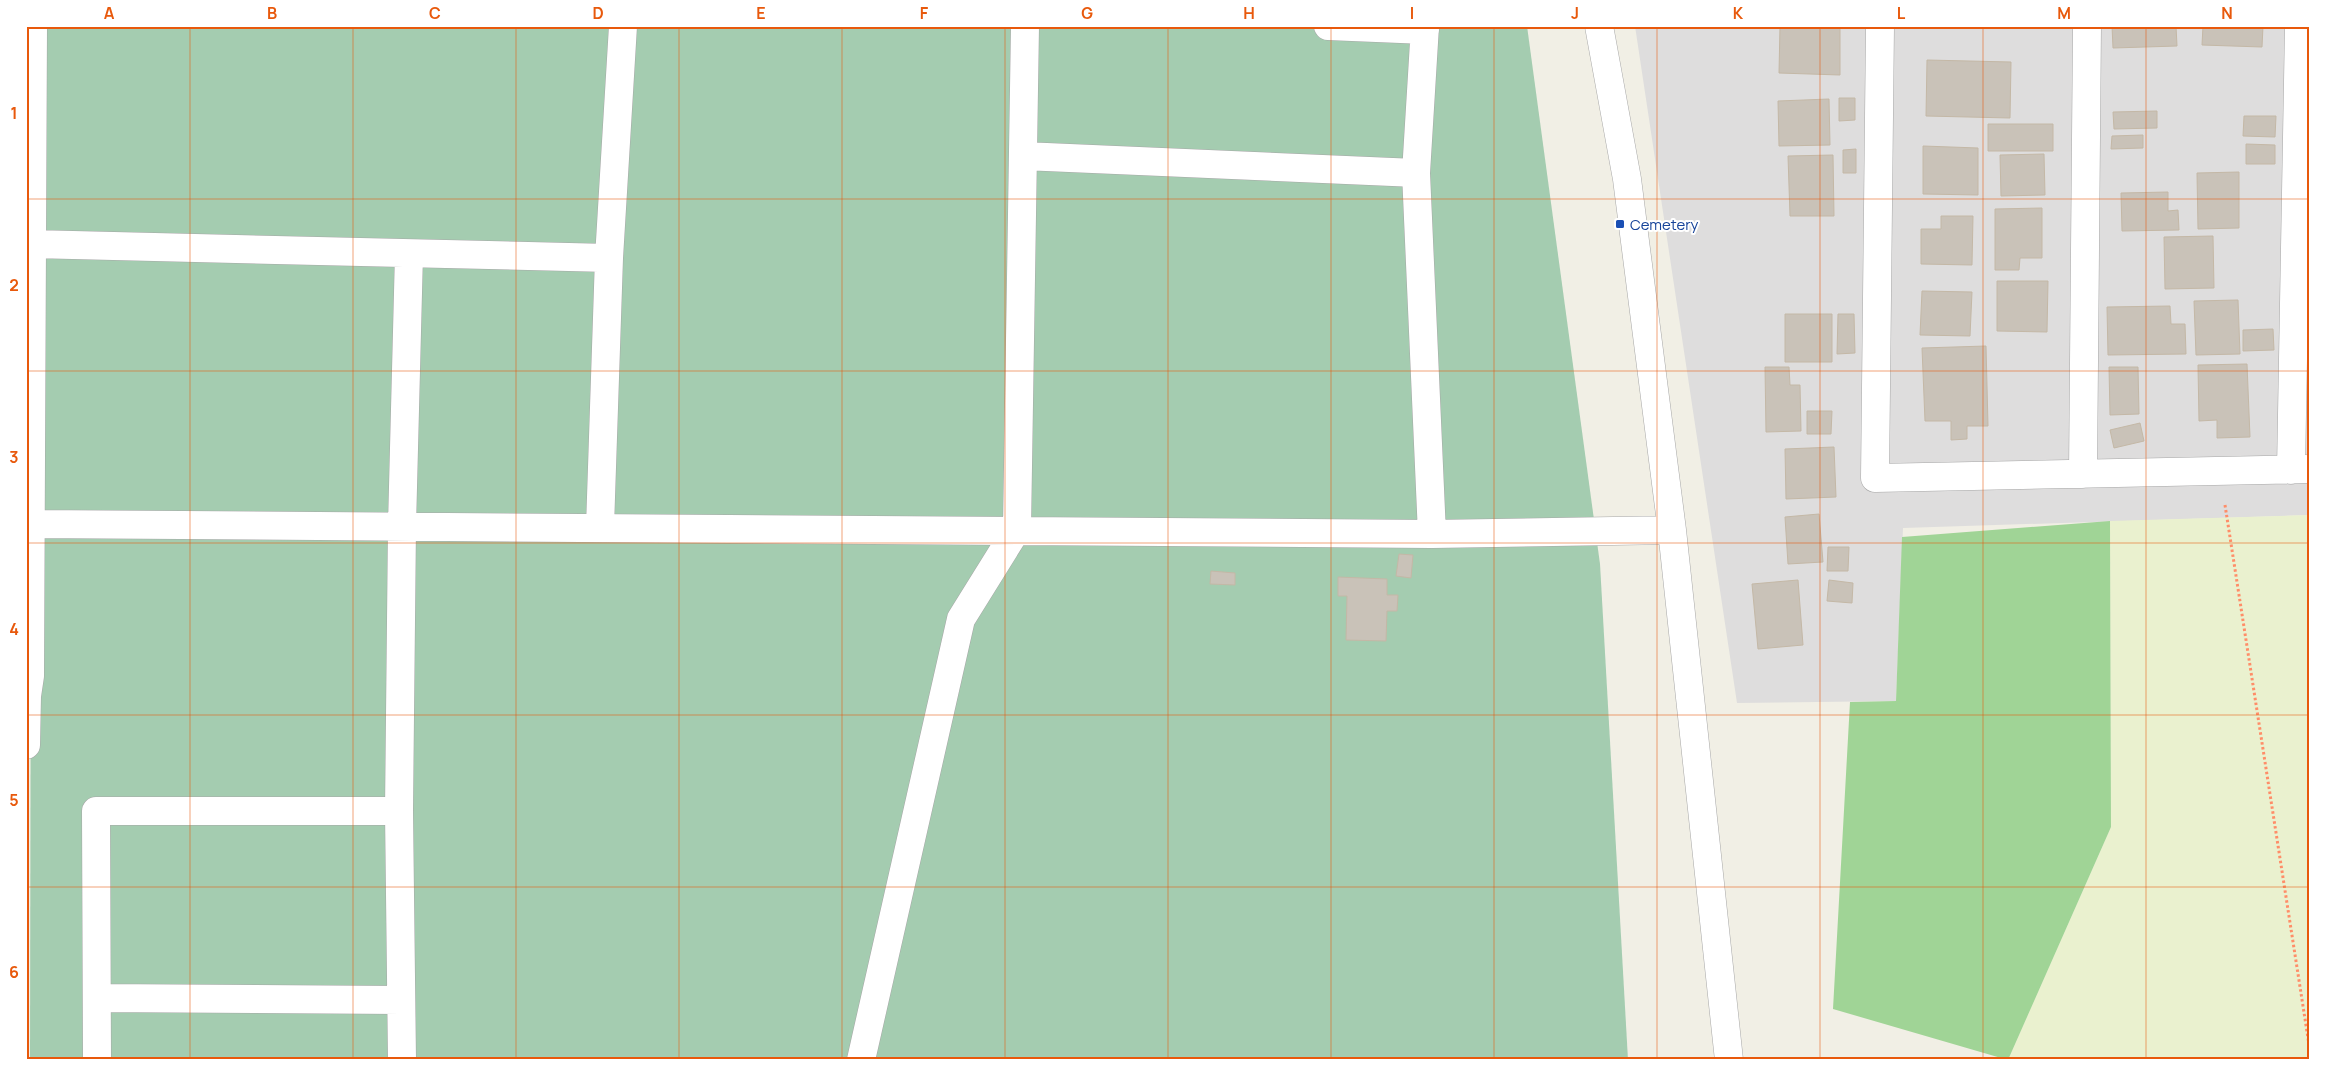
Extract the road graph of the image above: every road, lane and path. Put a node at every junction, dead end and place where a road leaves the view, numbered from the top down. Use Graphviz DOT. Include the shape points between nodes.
graph roads {
  1 [pos="33,26"];
  2 [pos="623,26"];
  3 [pos="1025,26"];
  4 [pos="1328,26"];
  5 [pos="1599,26"];
  6 [pos="1880,26"];
  7 [pos="2087,26"];
  8 [pos="2299,26"];
  9 [pos="1425,28"];
  10 [pos="1023,156"];
  11 [pos="1416,173"];
  12 [pos="32,244"];
  13 [pos="409,254"];
  14 [pos="609,258"];
  15 [pos="2300,469"];
  16 [pos="2221,472"];
  17 [pos="2083,474"];
  18 [pos="31,524"];
  19 [pos="402,526"];
  20 [pos="600,527"];
  21 [pos="1017,529"];
  22 [pos="1672,530"];
  23 [pos="1432,534"];
  24 [pos="26,696"];
  25 [pos="26,745"];
  26 [pos="399,811"];
  27 [pos="97,998"];
  28 [pos="401,1000"];
  29 [pos="2310,1051"];
  30 [pos="97,1060"];
  31 [pos="402,1060"];
  32 [pos="862,1060"];
  33 [pos="1730,1060"];
  1 -- 12 [label="street"];
  2 -- 14 [label="street"];
  3 -- 10 [label="street"];
  4 -- 9 [label="street"];
  5 -- 22 [label="street" via="1627,180"];
  6 -- 17 [label="street" via="1875,478"];
  7 -- 17 [label="street"];
  8 -- 15 [label="street"];
  9 -- 11 [label="street"];
  10 -- 11 [label="street"];
  10 -- 21 [label="street"];
  11 -- 23 [label="street"];
  12 -- 13 [label="street"];
  12 -- 18 [label="street"];
  13 -- 14 [label="street"];
  13 -- 19 [label="street"];
  14 -- 20 [label="street"];
  15 -- 16 [label="street"];
  16 -- 17 [label="street"];
  16 -- 29 [label="path"];
  18 -- 19 [label="street"];
  18 -- 24 [label="street" via="30,676"];
  19 -- 20 [label="street"];
  19 -- 26 [label="street"];
  20 -- 21 [label="street"];
  21 -- 23 [label="street"];
  21 -- 32 [label="street" via="961,619"];
  22 -- 23 [label="street"];
  22 -- 33 [label="street"];
  24 -- 25 [label="street"];
  26 -- 27 [label="street" via="96,811"];
  26 -- 28 [label="street"];
  27 -- 28 [label="street"];
  27 -- 30 [label="street"];
  28 -- 31 [label="street"];
}
